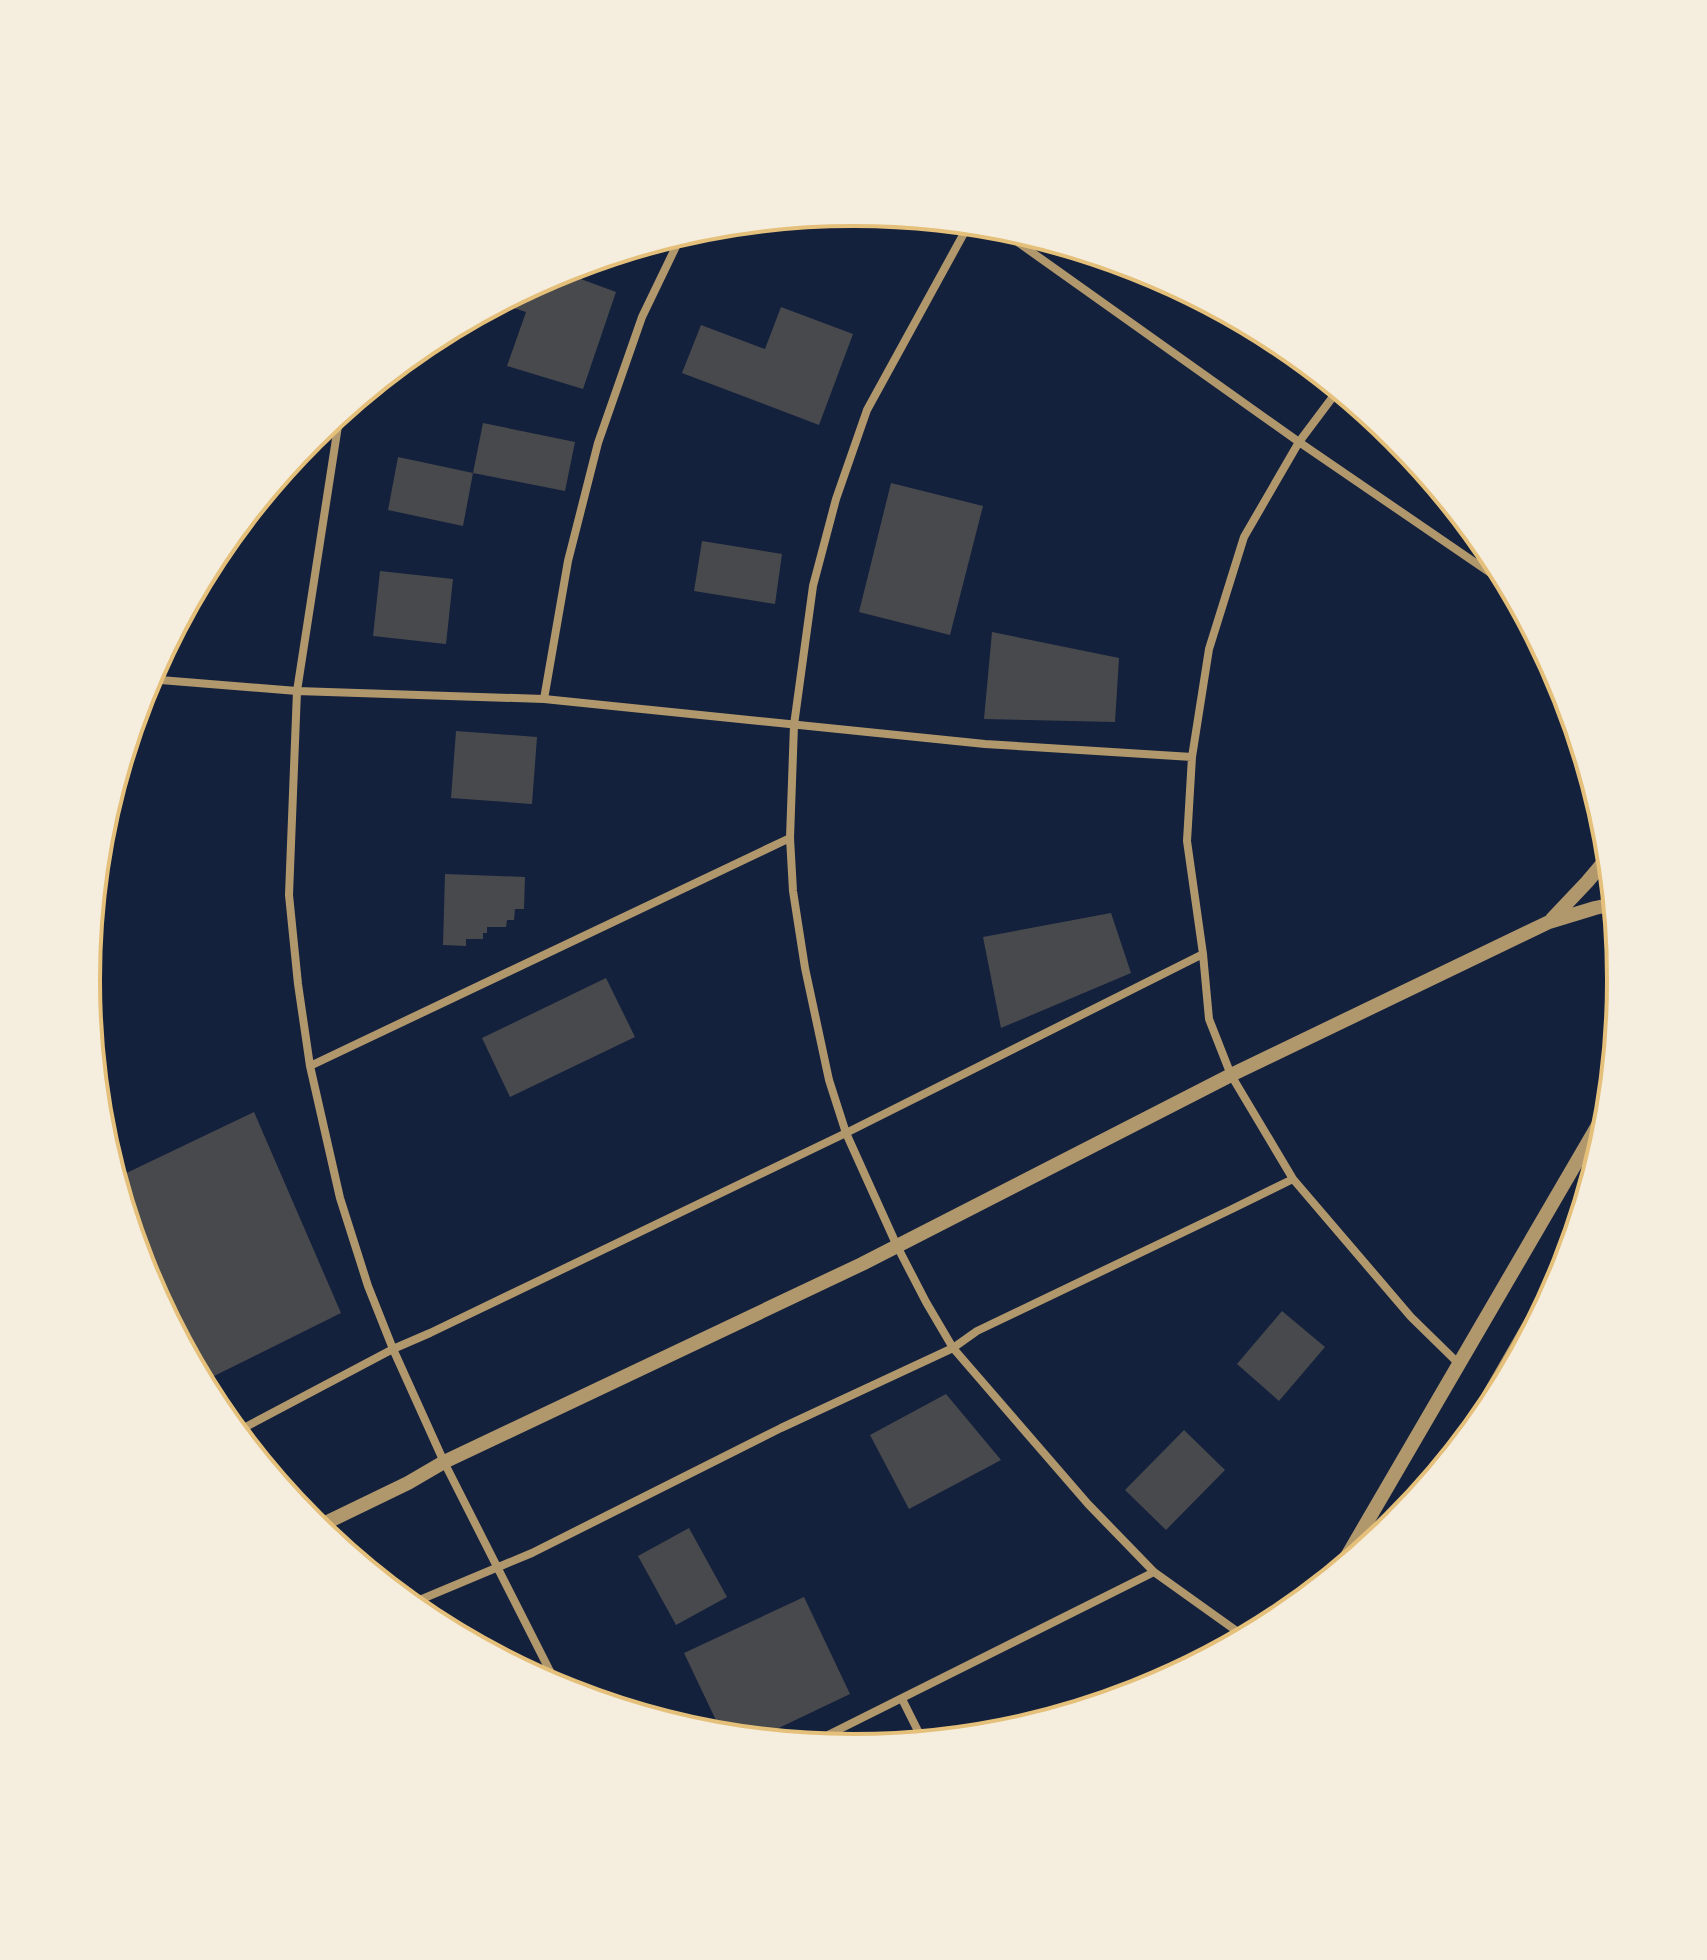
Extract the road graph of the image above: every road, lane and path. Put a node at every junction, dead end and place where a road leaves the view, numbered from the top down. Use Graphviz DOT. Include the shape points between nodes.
graph roads {
  1 [pos="963,235"];
  2 [pos="1023,246"];
  3 [pos="675,248"];
  4 [pos="1332,398"];
  5 [pos="337,432"];
  6 [pos="1299,442"];
  7 [pos="1485,569"];
  8 [pos="163,680"];
  9 [pos="297,691"];
  10 [pos="544,699"];
  11 [pos="794,725"];
  12 [pos="1192,757"];
  13 [pos="790,838"];
  14 [pos="1599,868"];
  15 [pos="1603,907"];
  16 [pos="1549,922"];
  17 [pos="1203,954"];
  18 [pos="310,1066"];
  19 [pos="1231,1075"];
  20 [pos="846,1133"];
  21 [pos="1590,1139"];
  22 [pos="1293,1179"];
  23 [pos="897,1246"];
  24 [pos="953,1348"];
  25 [pos="393,1349"];
  26 [pos="1459,1364"];
  27 [pos="247,1426"];
  28 [pos="444,1462"];
  29 [pos="329,1521"];
  30 [pos="1355,1542"];
  31 [pos="497,1567"];
  32 [pos="1154,1572"];
  33 [pos="423,1598"];
  34 [pos="1235,1630"];
  35 [pos="549,1669"];
  36 [pos="902,1699"];
  37 [pos="918,1730"];
  38 [pos="832,1733"];
  1 -- 11 [label="street" via="867,410 836,499 813,586"];
  2 -- 6 [label="street"];
  3 -- 10 [label="street" via="642,317 598,443 568,561"];
  4 -- 6 [label="street"];
  5 -- 9 [label="street"];
  6 -- 7 [label="street"];
  6 -- 12 [label="street" via="1244,537 1209,649"];
  8 -- 9 [label="street"];
  9 -- 10 [label="street"];
  9 -- 18 [label="street" via="289,895"];
  10 -- 11 [label="street"];
  11 -- 12 [label="street"];
  11 -- 13 [label="street"];
  12 -- 17 [label="street" via="1187,841"];
  13 -- 18 [label="street"];
  13 -- 20 [label="street" via="805,968"];
  14 -- 16 [label="street"];
  15 -- 16 [label="street"];
  16 -- 19 [label="street"];
  17 -- 19 [label="street" via="1209,1019"];
  17 -- 20 [label="street"];
  18 -- 25 [label="street" via="340,1198"];
  19 -- 22 [label="street"];
  19 -- 23 [label="street"];
  20 -- 23 [label="street"];
  20 -- 25 [label="street"];
  21 -- 26 [label="street"];
  22 -- 24 [label="street" via="977,1331"];
  22 -- 26 [label="street" via="1411,1317"];
  23 -- 24 [label="street"];
  23 -- 28 [label="street"];
  24 -- 31 [label="street"];
  24 -- 32 [label="street"];
  25 -- 27 [label="street"];
  25 -- 28 [label="street"];
  26 -- 30 [label="street"];
  28 -- 29 [label="street"];
  28 -- 31 [label="street"];
  31 -- 33 [label="street"];
  31 -- 35 [label="street"];
  32 -- 34 [label="street"];
  32 -- 36 [label="street"];
  36 -- 37 [label="street"];
  36 -- 38 [label="street"];
}
